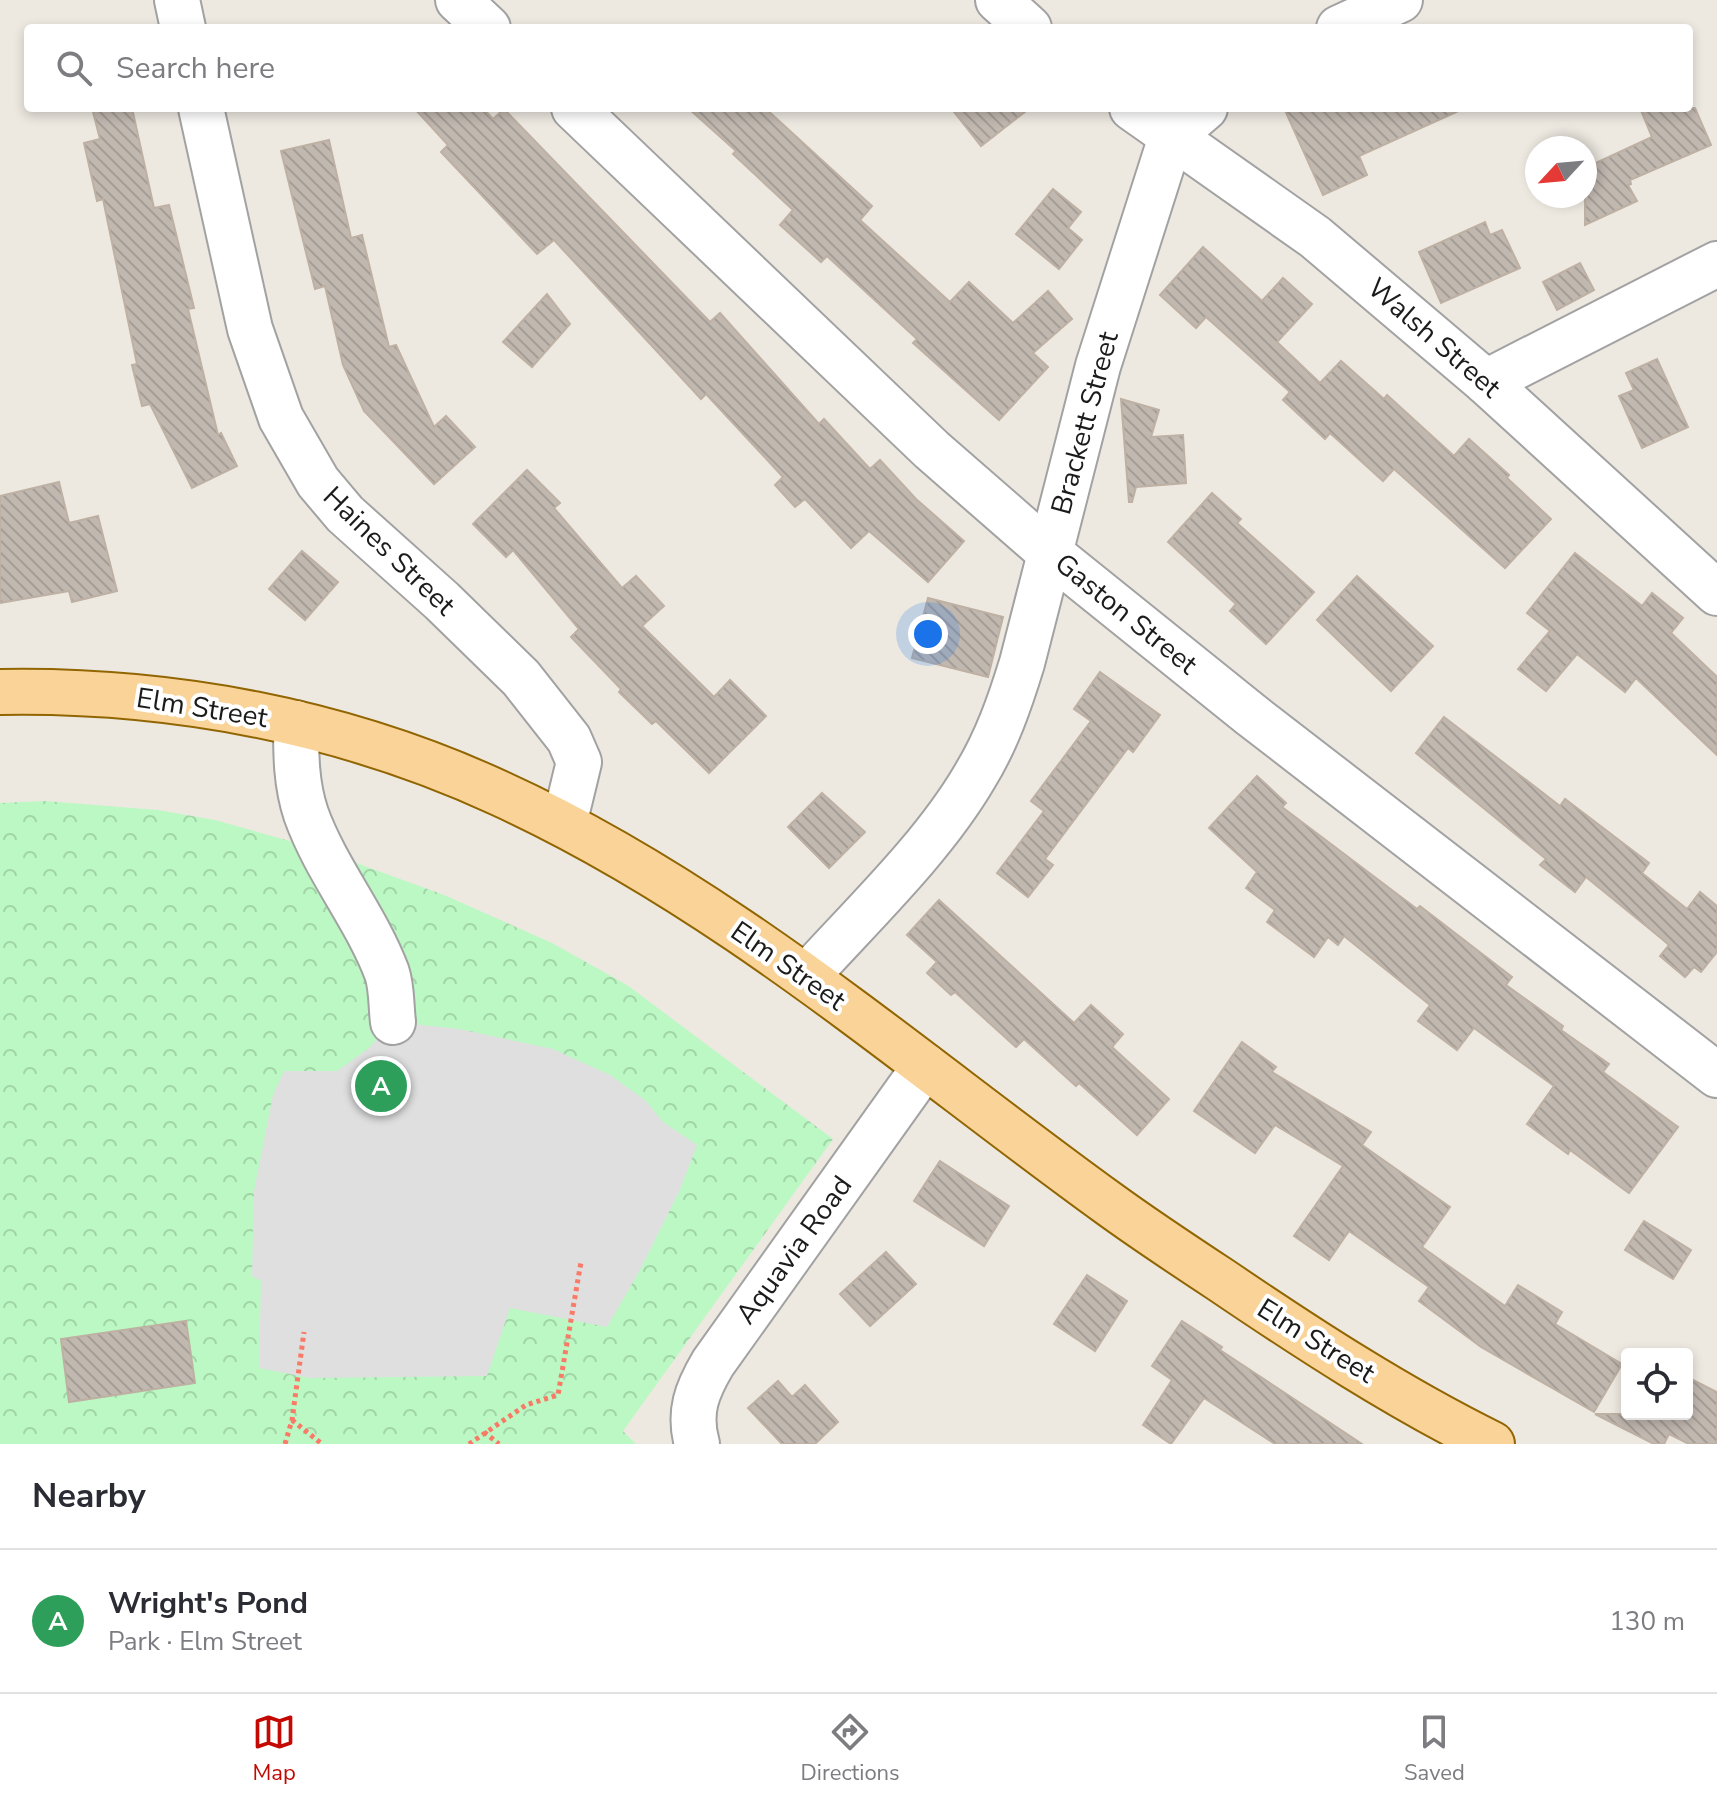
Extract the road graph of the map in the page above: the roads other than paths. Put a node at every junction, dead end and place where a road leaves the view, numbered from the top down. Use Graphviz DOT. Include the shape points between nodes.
graph roads {
  1 [pos="177,0"];
  2 [pos="458,0"];
  3 [pos="998,0"];
  4 [pos="1400,0"];
  5 [pos="182,24"];
  6 [pos="484,24"];
  7 [pos="1025,24"];
  8 [pos="1348,24"];
  9 [pos="202,112"];
  10 [pos="578,112"];
  11 [pos="1137,112"];
  12 [pos="1200,112"];
  13 [pos="1171,137"];
  14 [pos="1717,264"];
  15 [pos="1486,382"];
  16 [pos="1050,553"];
  17 [pos="1717,593"];
  18 [pos="0,692"];
  19 [pos="296,723"];
  20 [pos="564,824"];
  21 [pos="806,977"];
  22 [pos="393,1022"];
  23 [pos="925,1066"];
  24 [pos="1717,1075"];
  25 [pos="697,1444"];
  26 [pos="1492,1444"];
  1 -- 5 [label="street"];
  2 -- 6 [label="street"];
  3 -- 7 [label="street"];
  4 -- 8 [label="street"];
  9 -- 20 [label="street, Haines Street" via="250,329 281,418 318,482 345,514 521,678 562,729 579,762"];
  10 -- 16 [label="street, Gaston Street" via="932,450"];
  11 -- 13 [label="street, Walsh Street"];
  12 -- 13 [label="street"];
  13 -- 15 [label="street, Walsh Street" via="1315,237"];
  13 -- 16 [label="street, Brackett Street" via="1098,366"];
  14 -- 15 [label="street"];
  15 -- 17 [label="street, Walsh Street"];
  16 -- 21 [label="street, Brackett Street" via="1010,702 975,776 927,843"];
  16 -- 24 [label="street, Gaston Street"];
  18 -- 19 [label="main road, Elm Street" via="170,700"];
  19 -- 20 [label="main road, Elm Street" via="440,768"];
  19 -- 22 [label="street" via="295,770 306,815 388,976"];
  20 -- 21 [label="main road, Elm Street" via="676,887"];
  21 -- 23 [label="main road, Elm Street"];
  23 -- 25 [label="street, Aquavia Road" via="697,1389"];
  23 -- 26 [label="main road, Elm Street" via="1110,1205 1256,1304 1360,1371"];
}
